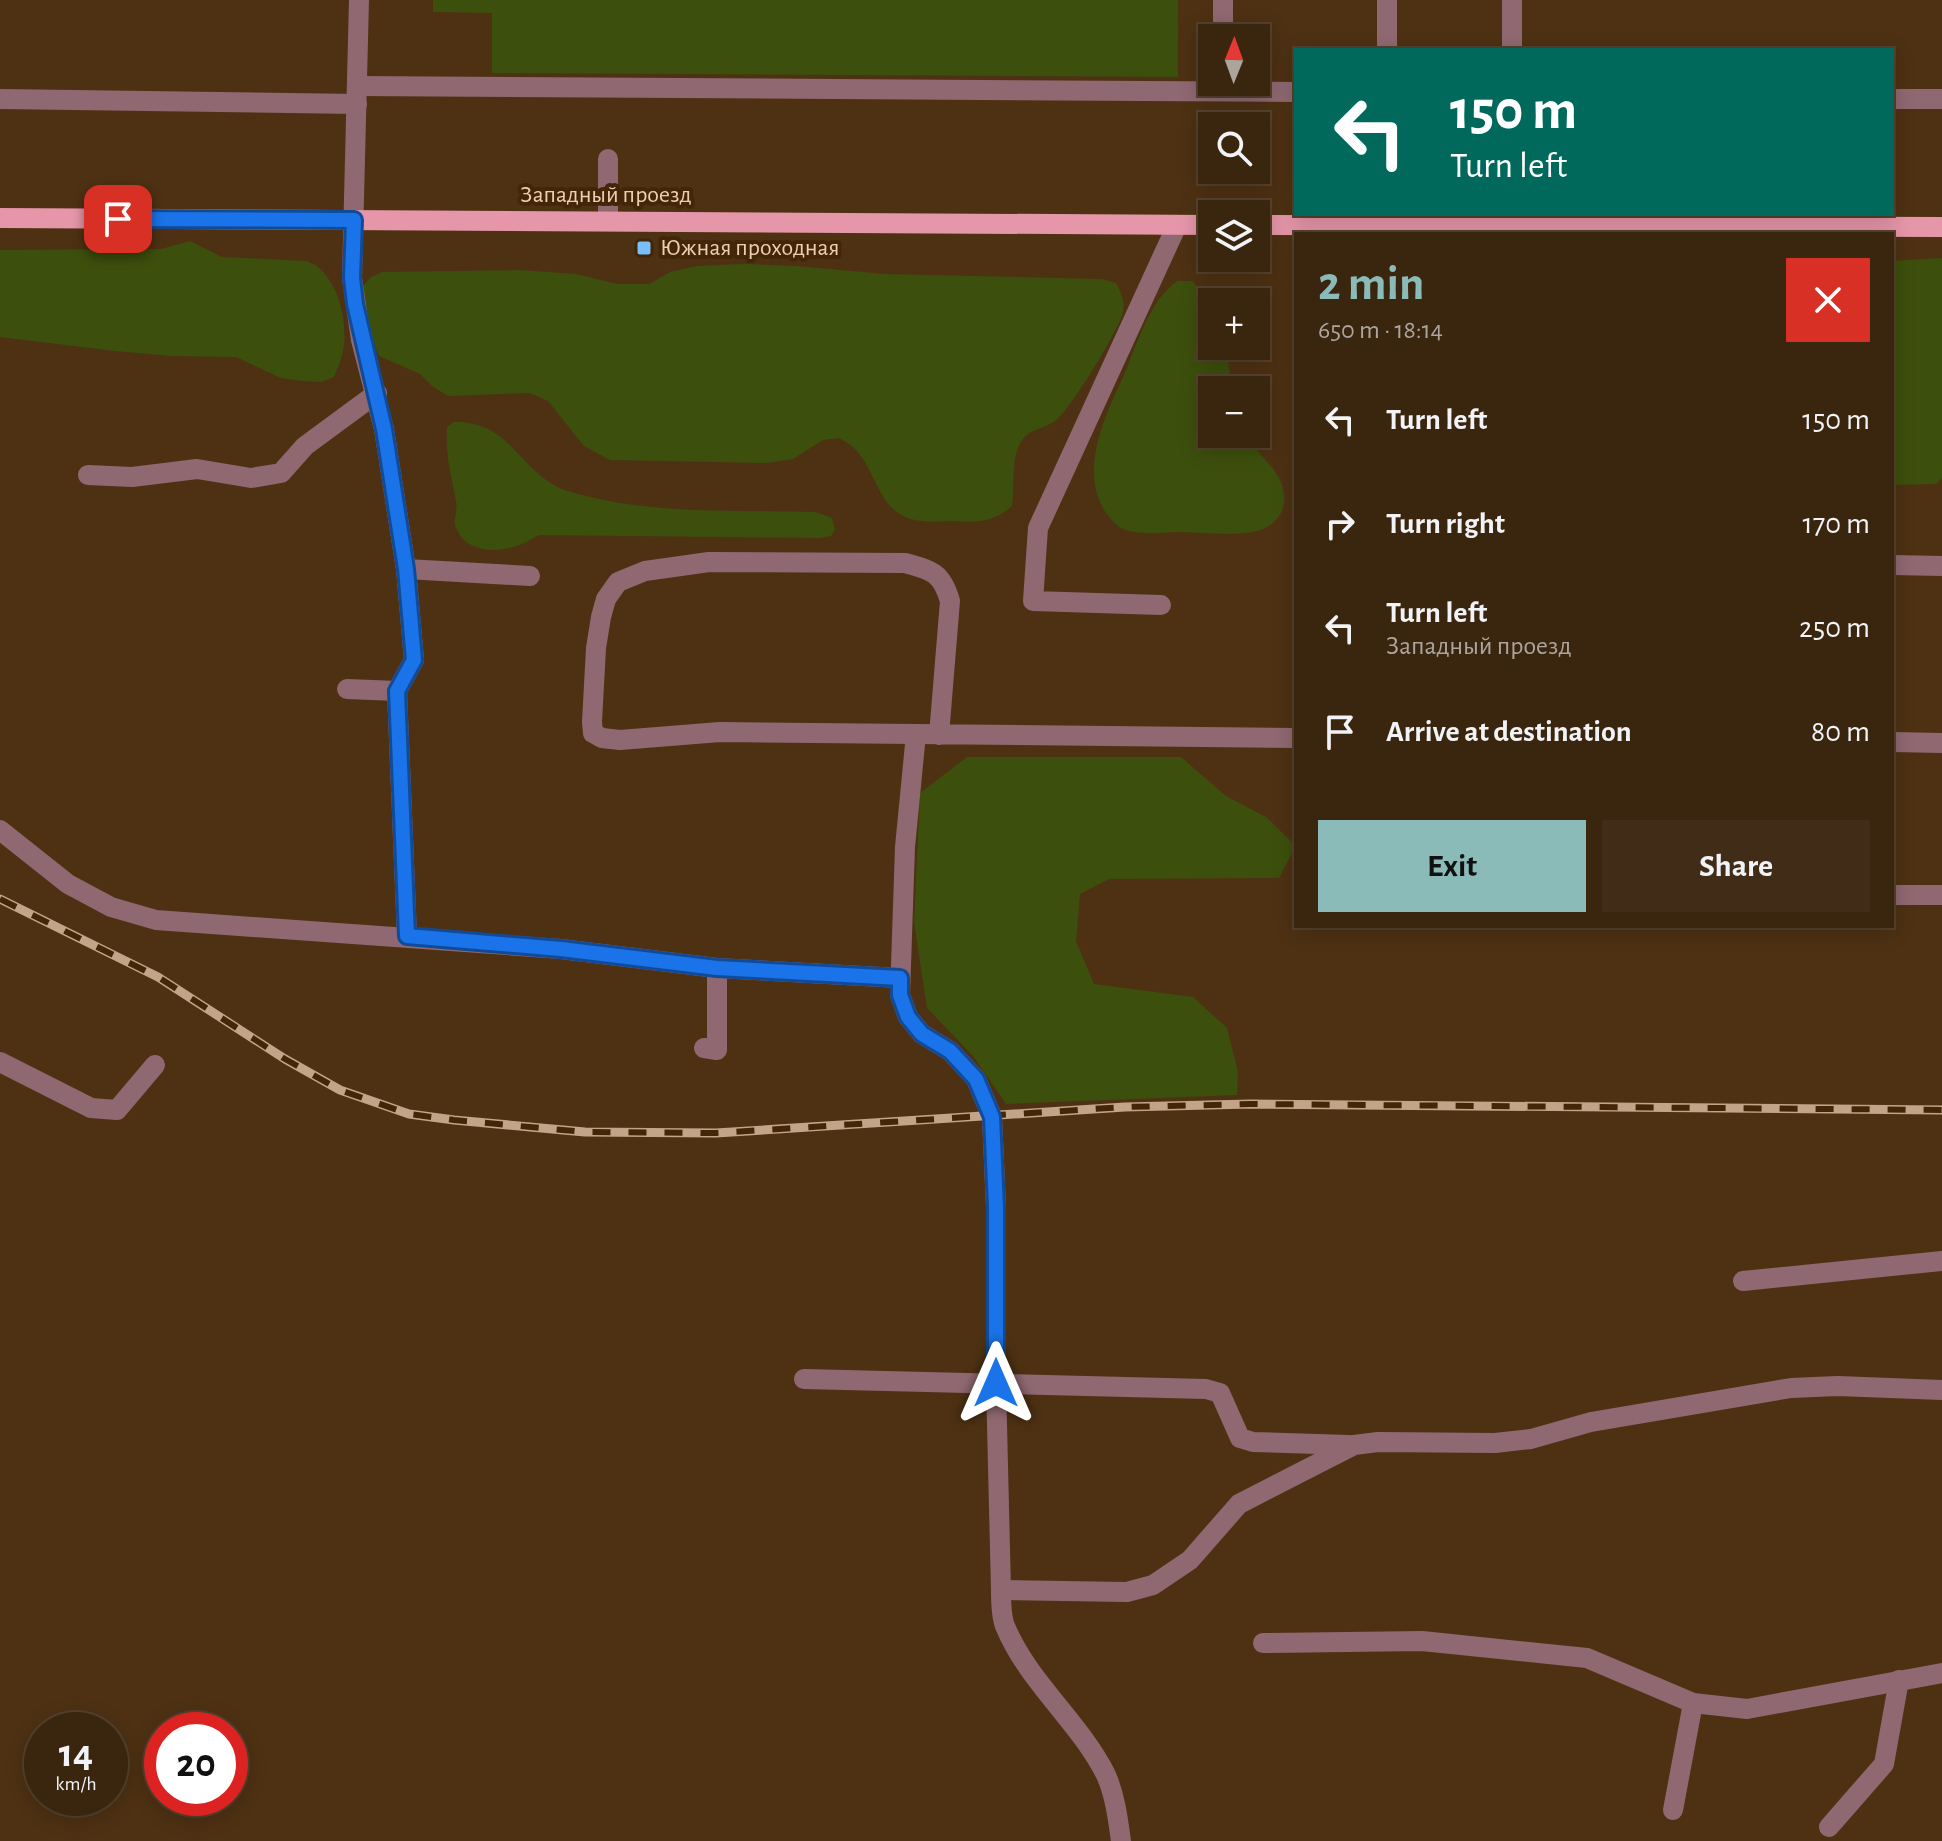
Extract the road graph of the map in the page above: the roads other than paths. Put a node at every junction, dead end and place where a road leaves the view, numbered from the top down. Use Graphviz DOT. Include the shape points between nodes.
graph roads {
  1 [pos="359,0"];
  2 [pos="1223,0"];
  3 [pos="1387,0"];
  4 [pos="1512,0"];
  5 [pos="1223,24"];
  6 [pos="1387,48"];
  7 [pos="1512,48"];
  8 [pos="1198,87"];
  9 [pos="1270,90"];
  10 [pos="1294,92"];
  11 [pos="357,95"];
  12 [pos="0,99"];
  13 [pos="1894,99"];
  14 [pos="1942,99"];
  15 [pos="608,159"];
  16 [pos="0,218"];
  17 [pos="354,220"];
  18 [pos="608,221"];
  19 [pos="1177,225"];
  20 [pos="1198,225"];
  21 [pos="1270,226"];
  22 [pos="1942,227"];
  23 [pos="1312,230"];
  24 [pos="377,393"];
  25 [pos="88,475"];
  26 [pos="1894,565"];
  27 [pos="1942,566"];
  28 [pos="406,569"];
  29 [pos="530,576"];
  30 [pos="1161,605"];
  31 [pos="347,689"];
  32 [pos="397,691"];
  33 [pos="916,734"];
  34 [pos="939,735"];
  35 [pos="1294,738"];
  36 [pos="1894,742"];
  37 [pos="1942,743"];
  38 [pos="0,830"];
  39 [pos="1894,895"];
  40 [pos="1942,895"];
  41 [pos="407,936"];
  42 [pos="717,968"];
  43 [pos="900,978"];
  44 [pos="704,1048"];
  45 [pos="0,1062"];
  46 [pos="155,1065"];
  47 [pos="1942,1261"];
  48 [pos="1743,1281"];
  49 [pos="804,1379"];
  50 [pos="996,1383"];
  51 [pos="1942,1390"];
  52 [pos="1354,1445"];
  53 [pos="1001,1590"];
  54 [pos="1263,1643"];
  55 [pos="1942,1673"];
  56 [pos="1899,1680"];
  57 [pos="1693,1703"];
  58 [pos="1673,1810"];
  59 [pos="1829,1827"];
  60 [pos="1121,1841"];
  1 -- 11 [label="lane"];
  2 -- 5 [label="lane"];
  3 -- 6 [label="lane"];
  4 -- 7 [label="lane"];
  8 -- 11 [label="lane"];
  9 -- 10 [label="lane"];
  11 -- 12 [label="lane"];
  11 -- 17 [label="lane"];
  13 -- 14 [label="lane"];
  15 -- 18 [label="lane"];
  16 -- 17 [label="main road, Западный проезд"];
  17 -- 18 [label="main road, Западный проезд"];
  17 -- 24 [label="lane" via="355,304"];
  18 -- 19 [label="main road, Западный проезд"];
  19 -- 20 [label="main road, Западный проезд"];
  19 -- 30 [label="lane" via="1038,528 1033,601"];
  21 -- 23 [label="main road"];
  22 -- 23 [label="main road"];
  24 -- 25 [label="lane" via="305,446 281,473 251,478 197,469 132,477"];
  24 -- 28 [label="lane"];
  26 -- 27 [label="lane"];
  28 -- 29 [label="lane"];
  28 -- 32 [label="lane" via="414,660"];
  31 -- 32 [label="lane"];
  32 -- 41 [label="lane"];
  33 -- 34 [label="lane"];
  33 -- 34 [label="lane" via="720,732 602,738 593,733 592,722 596,648 606,599 618,582 645,571 709,562 905,563 928,569 944,582 950,601"];
  33 -- 43 [label="lane"];
  34 -- 35 [label="lane"];
  36 -- 37 [label="lane"];
  38 -- 41 [label="lane" via="68,884 111,907 156,920"];
  39 -- 40 [label="lane"];
  41 -- 42 [label="lane"];
  42 -- 43 [label="lane"];
  42 -- 44 [label="lane" via="717,1050"];
  43 -- 50 [label="lane" via="908,1017 976,1079 992,1117"];
  45 -- 46 [label="lane" via="91,1108 117,1110"];
  47 -- 48 [label="lane"];
  49 -- 50 [label="lane"];
  50 -- 52 [label="lane" via="1206,1389 1220,1393 1240,1438"];
  50 -- 53 [label="lane"];
  51 -- 52 [label="lane" via="1791,1388 1591,1422 1531,1439"];
  52 -- 53 [label="lane" via="1239,1504 1190,1560 1153,1585 1127,1592"];
  53 -- 60 [label="lane" via="1004,1624 1023,1660 1107,1778"];
  54 -- 57 [label="lane" via="1422,1641 1587,1658"];
  55 -- 56 [label="lane"];
  56 -- 57 [label="lane" via="1747,1709"];
  56 -- 59 [label="lane" via="1884,1764"];
  57 -- 58 [label="lane"];
}
